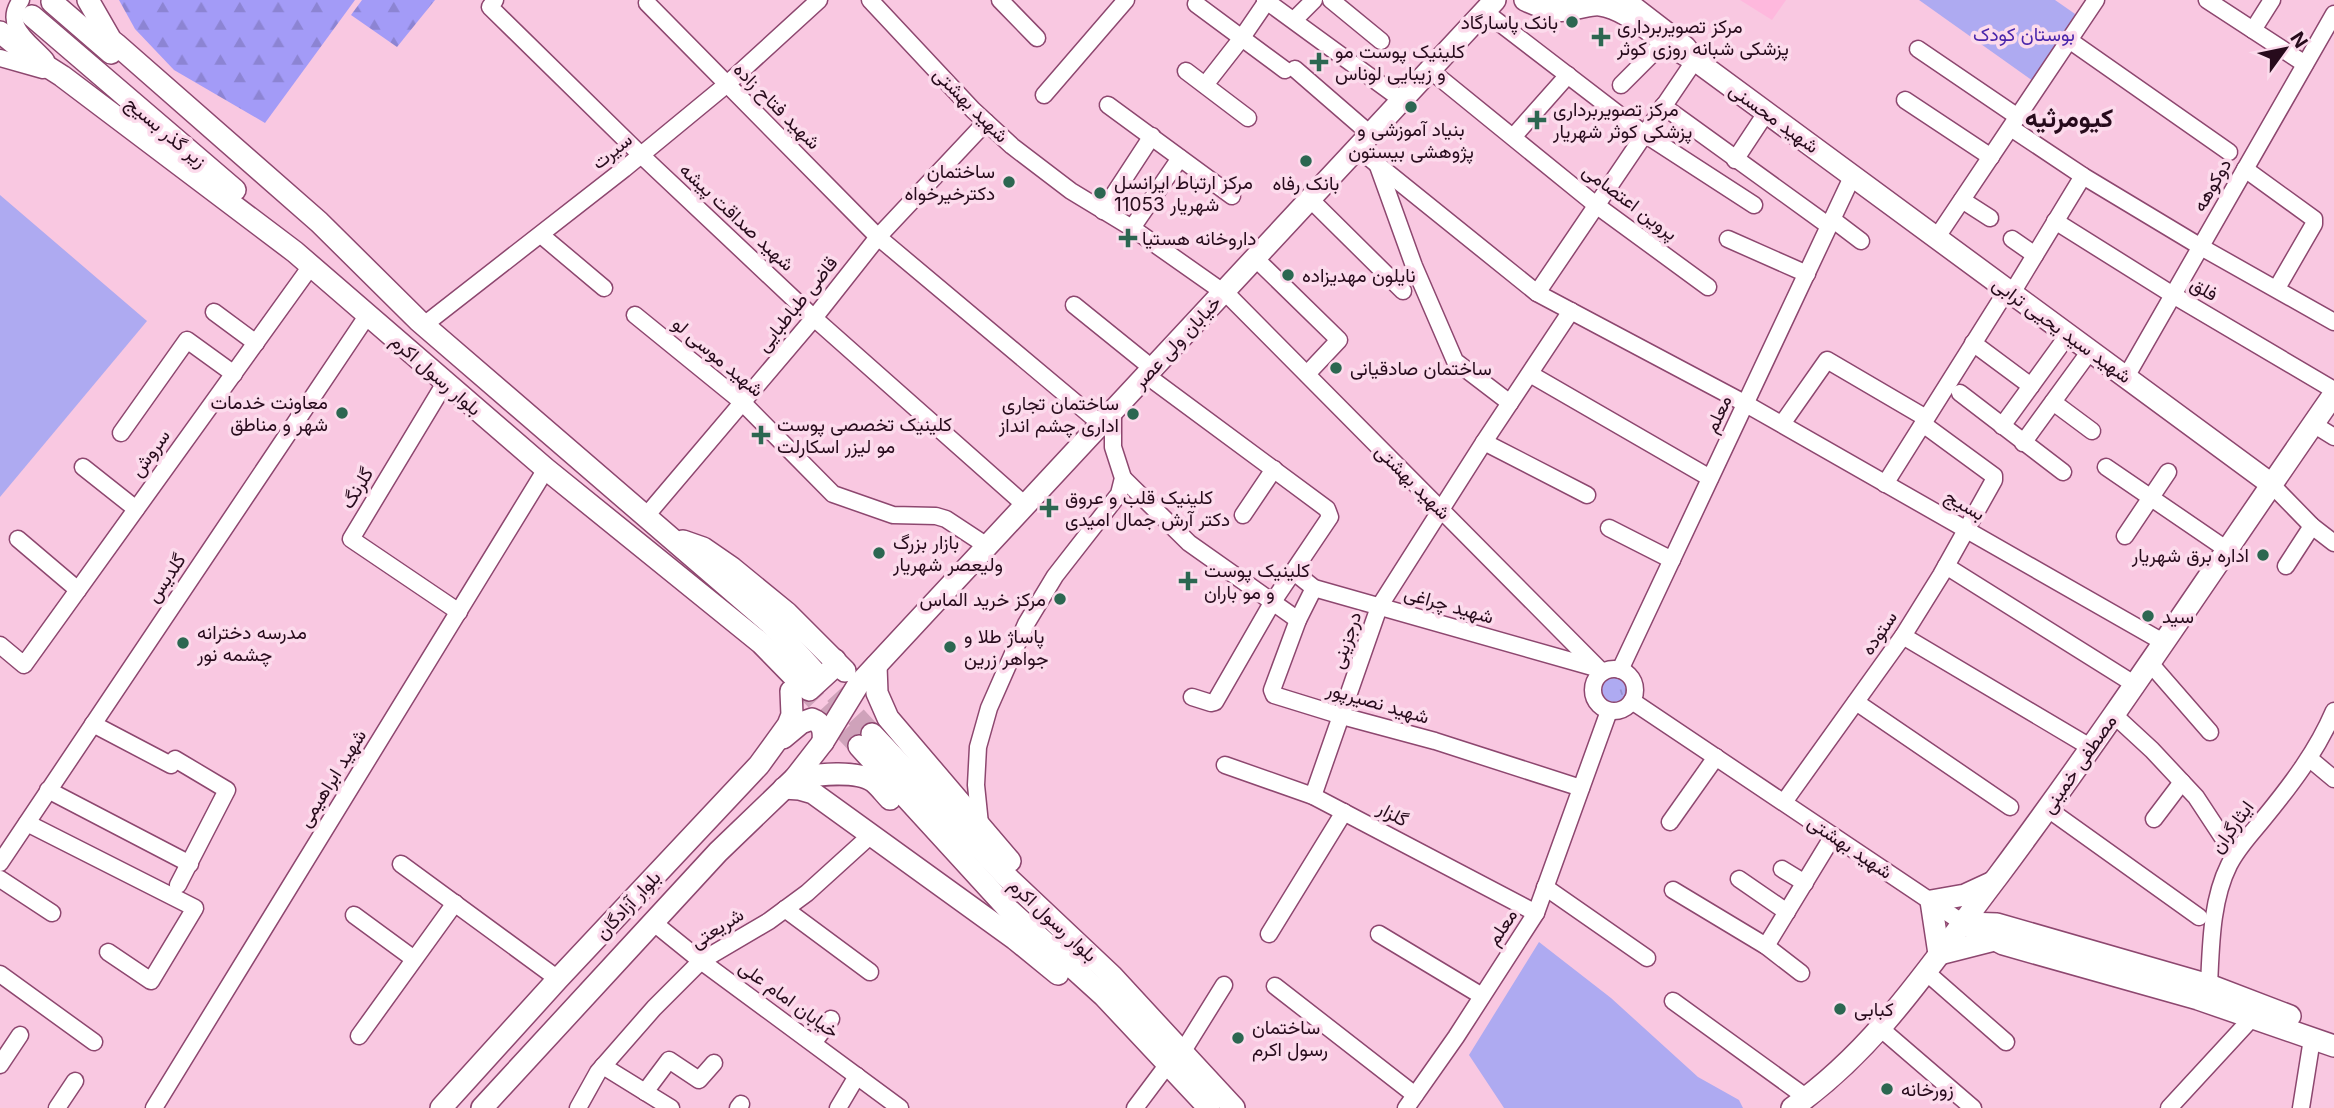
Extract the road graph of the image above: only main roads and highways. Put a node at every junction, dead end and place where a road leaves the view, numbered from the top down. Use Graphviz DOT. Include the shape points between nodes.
graph roads {
  1 [pos="88,0"];
  2 [pos="1525,0"];
  3 [pos="1624,0"];
  4 [pos="58,1"];
  5 [pos="1581,4"];
  6 [pos="1490,6"];
  7 [pos="26,8"];
  8 [pos="0,32"];
  9 [pos="1695,60"];
  10 [pos="1853,175"];
  11 [pos="319,222"];
  12 [pos="295,252"];
  13 [pos="2334,392"];
  14 [pos="2271,484"];
  15 [pos="668,535"];
  16 [pos="835,660"];
  17 [pos="876,666"];
  18 [pos="802,682"];
  19 [pos="858,685"];
  20 [pos="888,718"];
  21 [pos="823,742"];
  22 [pos="773,748"];
  23 [pos="873,780"];
  24 [pos="790,783"];
  25 [pos="1993,883"];
  26 [pos="1045,911"];
  27 [pos="1963,923"];
  28 [pos="1014,939"];
  29 [pos="1994,940"];
  30 [pos="1940,954"];
  31 [pos="2334,1033"];
  32 [pos="2334,1046"];
  33 [pos="1151,1047"];
  34 [pos="486,1058"];
  35 [pos="1175,1058"];
  36 [pos="509,1079"];
  37 [pos="1799,1103"];
  38 [pos="441,1108"];
  39 [pos="482,1108"];
  40 [pos="1209,1108"];
  41 [pos="1234,1108"];
  1 -- 11 [label="main road, بلوار رسول اکرم" via="111,40"];
  2 -- 5 [label="main road" via="1562,11"];
  3 -- 9 [label="main road"];
  4 -- 11 [label="main road, زیر گذر بسیج" via="267,187"];
  5 -- 9 [label="main road" via="1618,10"];
  6 -- 17 [label="main road, خیابان ولی عصر"];
  7 -- 12 [label="main road, زیر گذر بسیج" via="248,201"];
  8 -- 12 [label="main road, بلوار رسول اکرم"];
  9 -- 10 [label="main road, شهید محسنی"];
  10 -- 14 [label="main road, شهید سید یحیی ترابی"];
  11 -- 15 [label="main road, بلوار رسول اکرم" via="424,325"];
  12 -- 18 [label="main road, بلوار رسول اکرم"];
  13 -- 14 [label="main road, مصطفی خمینی"];
  14 -- 25 [label="main road, مصطفی خمینی"];
  15 -- 16 [label="main road" via="715,555 787,613"];
  15 -- 18 [label="main road, بلوار رسول اکرم" via="773,626"];
  16 -- 18 [label="main road" via="833,668 797,695"];
  16 -- 19 [label="main road"];
  17 -- 19 [label="main road, خیابان ولی عصر"];
  17 -- 20 [label="main road" via="877,693"];
  18 -- 22 [label="main road, بلوار آزادگان" via="792,715"];
  19 -- 21 [label="main road, خیابان ولی عصر"];
  20 -- 23 [label="main road" via="877,719 846,749"];
  20 -- 26 [label="main road" via="1020,873"];
  21 -- 22 [label="main road" via="822,726 812,719 794,727"];
  21 -- 24 [label="main road, بلوار آزادگان"];
  22 -- 34 [label="main road, بلوار آزادگان"];
  23 -- 24 [label="main road" via="834,774"];
  23 -- 28 [label="main road"];
  24 -- 28 [label="main road" via="813,793"];
  24 -- 36 [label="main road, بلوار آزادگان" via="718,852"];
  25 -- 27 [label="main road, مصطفی خمینی"];
  25 -- 30 [label="main road" via="1965,895 1931,901"];
  26 -- 33 [label="main road, بلوار رسول اکرم" via="865,740 1008,909 1104,996"];
  26 -- 35 [label="main road, بلوار رسول اکرم" via="1112,976"];
  27 -- 29 [label="main road, شهید بهشتی"];
  27 -- 30 [label="main road, مصطفی خمینی"];
  27 -- 31 [label="main road" via="1997,924 2208,985"];
  28 -- 33 [label="main road"];
  29 -- 30 [label="main road"];
  29 -- 32 [label="main road, شهید بهشتی" via="2198,999"];
  30 -- 37 [label="main road, مصطفی خمینی" via="1861,1051"];
  33 -- 35 [label="main road, بلوار رسول اکرم"];
  34 -- 36 [label="main road"];
  34 -- 38 [label="main road, بلوار آزادگان"];
  35 -- 40 [label="main road, بلوار رسول اکرم"];
  35 -- 41 [label="main road, بلوار رسول اکرم"];
  36 -- 39 [label="main road, بلوار آزادگان"];
}
